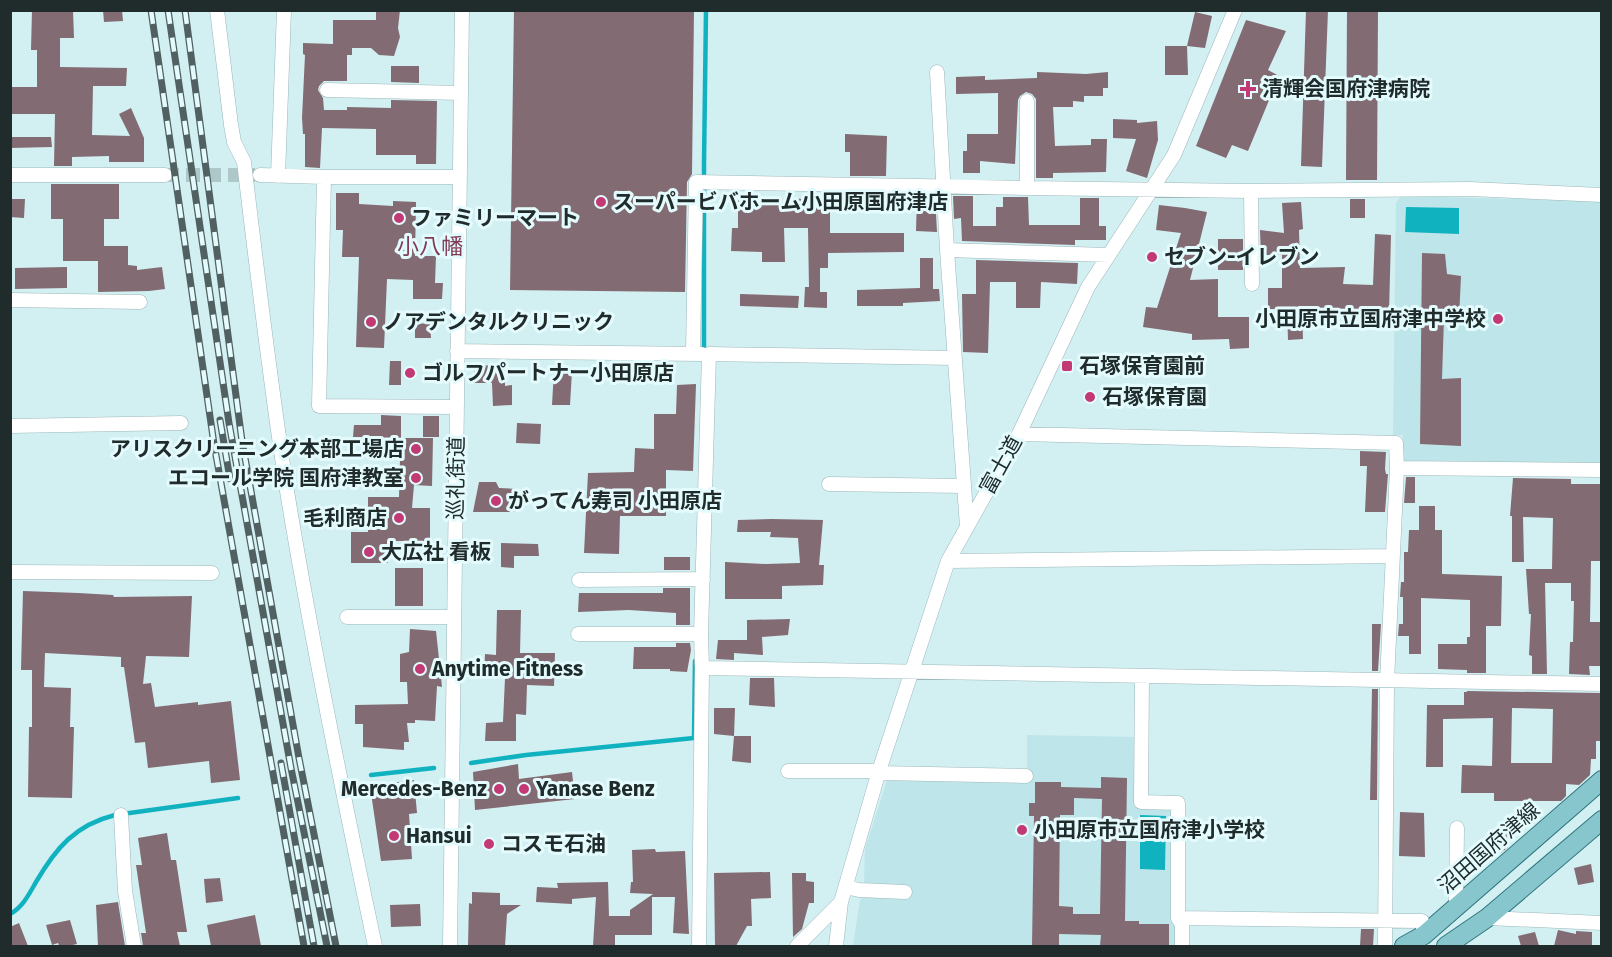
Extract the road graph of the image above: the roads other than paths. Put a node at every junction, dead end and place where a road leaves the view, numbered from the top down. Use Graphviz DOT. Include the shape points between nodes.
graph roads {
  1 [pos="217,10"];
  2 [pos="284,10"];
  3 [pos="462,10"];
  4 [pos="1235,10"];
  5 [pos="937,72"];
  6 [pos="327,90"];
  7 [pos="461,93"];
  8 [pos="1027,101"];
  9 [pos="10,175"];
  10 [pos="165,175"];
  11 [pos="260,175"];
  12 [pos="278,176"];
  13 [pos="324,177"];
  14 [pos="460,177"];
  15 [pos="945,187"];
  16 [pos="1026,188"];
  17 [pos="1153,188"];
  18 [pos="1251,190"];
  19 [pos="1602,195"];
  20 [pos="947,250"];
  21 [pos="1109,255"];
  22 [pos="1252,284"];
  23 [pos="10,300"];
  24 [pos="140,302"];
  25 [pos="457,351"];
  26 [pos="693,354"];
  27 [pos="709,354"];
  28 [pos="954,358"];
  29 [pos="457,407"];
  30 [pos="181,423"];
  31 [pos="10,426"];
  32 [pos="1019,434"];
  33 [pos="1397,468"];
  34 [pos="1602,470"];
  35 [pos="829,484"];
  36 [pos="963,486"];
  37 [pos="967,527"];
  38 [pos="1392,556"];
  39 [pos="948,561"];
  40 [pos="10,572"];
  41 [pos="212,573"];
  42 [pos="703,579"];
  43 [pos="579,580"];
  44 [pos="347,617"];
  45 [pos="454,617"];
  46 [pos="578,634"];
  47 [pos="701,634"];
  48 [pos="702,668"];
  49 [pos="911,671"];
  50 [pos="1142,676"];
  51 [pos="1387,681"];
  52 [pos="1602,684"];
  53 [pos="788,771"];
  54 [pos="879,772"];
  55 [pos="1026,776"];
  56 [pos="1602,780"];
  57 [pos="121,814"];
  58 [pos="1602,820"];
  59 [pos="1457,828"];
  60 [pos="846,887"];
  61 [pos="905,892"];
  62 [pos="842,902"];
  63 [pos="1456,907"];
  64 [pos="1178,918"];
  65 [pos="1487,918"];
  66 [pos="1385,920"];
  67 [pos="1602,923"];
  68 [pos="1424,935"];
  69 [pos="134,946"];
  70 [pos="375,946"];
  71 [pos="450,946"];
  72 [pos="699,946"];
  73 [pos="797,946"];
  74 [pos="836,946"];
  75 [pos="1182,946"];
  76 [pos="1385,946"];
  77 [pos="1404,946"];
  78 [pos="1446,946"];
  1 -- 70 [label="street" via="234,142 244,162 287,492"];
  2 -- 12 [label="street"];
  3 -- 7 [label="street, 巡礼街道"];
  4 -- 17 [label="street, 富士道" via="1174,155"];
  5 -- 15 [label="street"];
  6 -- 7 [label="street"];
  7 -- 14 [label="street, 巡礼街道"];
  8 -- 16 [label="street"];
  9 -- 10 [label="street"];
  11 -- 12 [label="street"];
  12 -- 13 [label="street"];
  13 -- 14 [label="street"];
  13 -- 29 [label="street" via="319,406"];
  14 -- 25 [label="street, 巡礼街道"];
  15 -- 16 [label="street"];
  15 -- 20 [label="street"];
  15 -- 26 [label="street" via="696,182"];
  16 -- 17 [label="street"];
  17 -- 18 [label="street"];
  17 -- 21 [label="street, 富士道"];
  18 -- 19 [label="street" via="1470,189"];
  18 -- 22 [label="street"];
  20 -- 21 [label="street"];
  20 -- 28 [label="street"];
  21 -- 32 [label="street, 富士道" via="1088,287"];
  23 -- 24 [label="street"];
  25 -- 26 [label="street"];
  25 -- 29 [label="street, 巡礼街道"];
  26 -- 27 [label="street"];
  27 -- 28 [label="street"];
  27 -- 42 [label="street"];
  28 -- 36 [label="street"];
  29 -- 45 [label="street, 巡礼街道"];
  30 -- 31 [label="street"];
  32 -- 33 [label="street" via="1396,444"];
  32 -- 37 [label="street, 富士道"];
  33 -- 34 [label="street"];
  33 -- 38 [label="street"];
  35 -- 36 [label="street"];
  36 -- 37 [label="street"];
  37 -- 39 [label="street, 富士道"];
  38 -- 39 [label="street"];
  38 -- 51 [label="street"];
  39 -- 49 [label="street, 富士道"];
  40 -- 41 [label="street"];
  42 -- 43 [label="street"];
  42 -- 47 [label="street"];
  44 -- 45 [label="street"];
  45 -- 71 [label="street, 巡礼街道"];
  46 -- 47 [label="street"];
  47 -- 48 [label="street"];
  48 -- 49 [label="street"];
  48 -- 72 [label="street"];
  49 -- 50 [label="street"];
  49 -- 54 [label="street, 富士道"];
  50 -- 51 [label="street"];
  50 -- 64 [label="street" via="1141,802 1178,803"];
  51 -- 52 [label="street"];
  51 -- 66 [label="street"];
  53 -- 54 [label="street"];
  54 -- 55 [label="street"];
  54 -- 60 [label="street, 富士道"];
  56 -- 63 [label="main road, 沼田国府津線"];
  57 -- 69 [label="street" via="125,891"];
  58 -- 65 [label="main road"];
  59 -- 63 [label="street"];
  60 -- 61 [label="street"];
  60 -- 62 [label="street, 富士道"];
  62 -- 73 [label="street"];
  62 -- 74 [label="street, 富士道"];
  63 -- 68 [label="main road, 沼田国府津線"];
  64 -- 66 [label="street"];
  64 -- 75 [label="street" via="1182,924"];
  65 -- 67 [label="street"];
  65 -- 78 [label="main road"];
  66 -- 68 [label="street" via="1422,921"];
  66 -- 76 [label="street"];
  68 -- 77 [label="main road, 沼田国府津線"];
}
